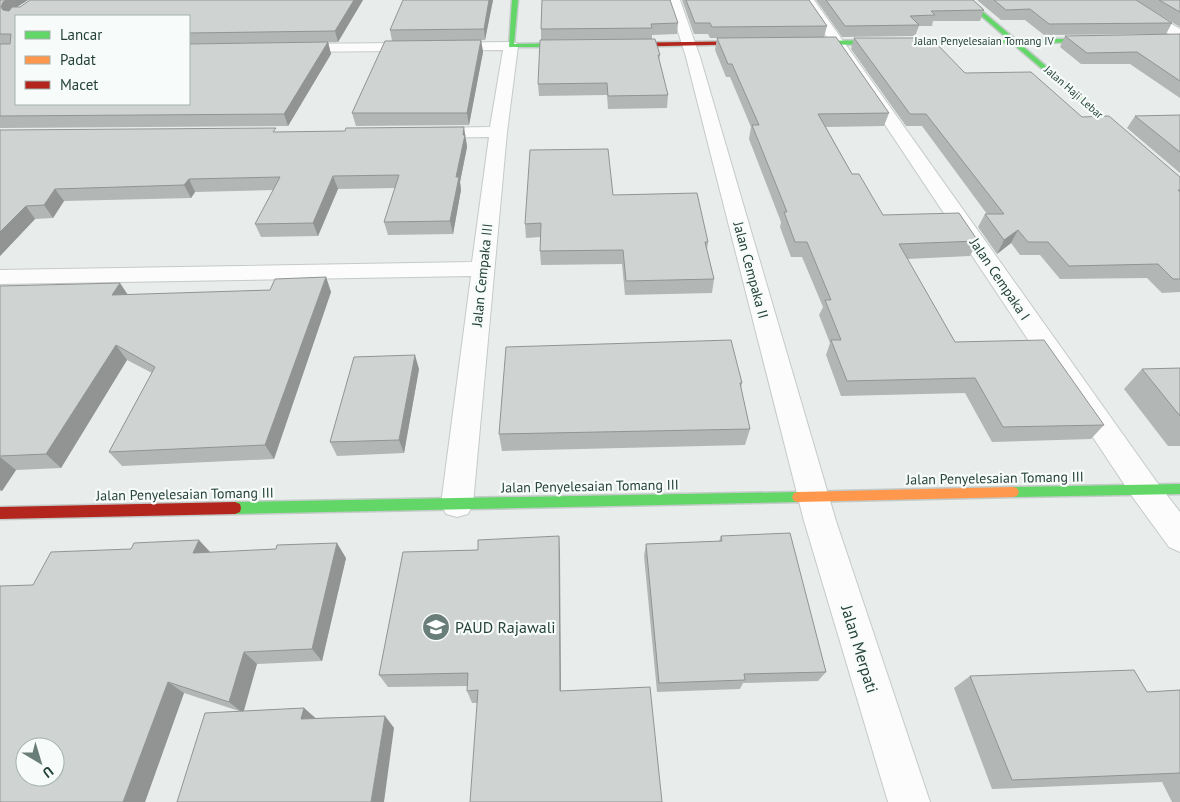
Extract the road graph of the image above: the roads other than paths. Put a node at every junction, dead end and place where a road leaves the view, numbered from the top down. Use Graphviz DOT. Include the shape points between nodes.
graph roads {
  1 [pos="515,0"];
  2 [pos="674,0"];
  3 [pos="808,0"];
  4 [pos="966,0"];
  5 [pos="1123,0"];
  6 [pos="1180,35"];
  7 [pos="1112,40"];
  8 [pos="1161,40"];
  9 [pos="1180,40"];
  10 [pos="1016,41"];
  11 [pos="769,43"];
  12 [pos="789,43"];
  13 [pos="838,43"];
  14 [pos="690,44"];
  15 [pos="590,45"];
  16 [pos="610,45"];
  17 [pos="511,46"];
  18 [pos="279,48"];
  19 [pos="498,132"];
  20 [pos="408,133"];
  21 [pos="1180,185"];
  22 [pos="483,269"];
  23 [pos="0,277"];
  24 [pos="1180,489"];
  25 [pos="1145,490"];
  26 [pos="813,496"];
  27 [pos="457,504"];
  28 [pos="0,513"];
  29 [pos="1180,537"];
  30 [pos="908,802"];
  1 -- 17 [label="street"];
  2 -- 14 [label="street, Jalan Cempaka II"];
  3 -- 13 [label="street, Jalan Cempaka I"];
  4 -- 10 [label="street, Jalan Haji Lebar"];
  5 -- 6 [label="street"];
  7 -- 10 [label="street, Jalan Penyelesaian Tomang IV"];
  8 -- 9 [label="street"];
  10 -- 13 [label="street, Jalan Penyelesaian Tomang IV"];
  10 -- 21 [label="street, Jalan Haji Lebar"];
  11 -- 14 [label="street"];
  12 -- 13 [label="street, Jalan Penyelesaian Tomang IV"];
  13 -- 25 [label="street, Jalan Cempaka I"];
  14 -- 16 [label="street"];
  14 -- 26 [label="street, Jalan Cempaka II"];
  15 -- 17 [label="street"];
  17 -- 18 [label="street"];
  17 -- 19 [label="street, Jalan Cempaka III"];
  19 -- 20 [label="street"];
  19 -- 22 [label="street, Jalan Cempaka III"];
  22 -- 23 [label="street"];
  22 -- 27 [label="street, Jalan Cempaka III"];
  24 -- 25 [label="street, Jalan Penyelesaian Tomang III"];
  25 -- 26 [label="street, Jalan Penyelesaian Tomang III"];
  25 -- 29 [label="street, Jalan Cempaka I"];
  26 -- 27 [label="street, Jalan Penyelesaian Tomang III"];
  26 -- 30 [label="street, Jalan Merpati"];
  27 -- 28 [label="street, Jalan Penyelesaian Tomang III"];
}
